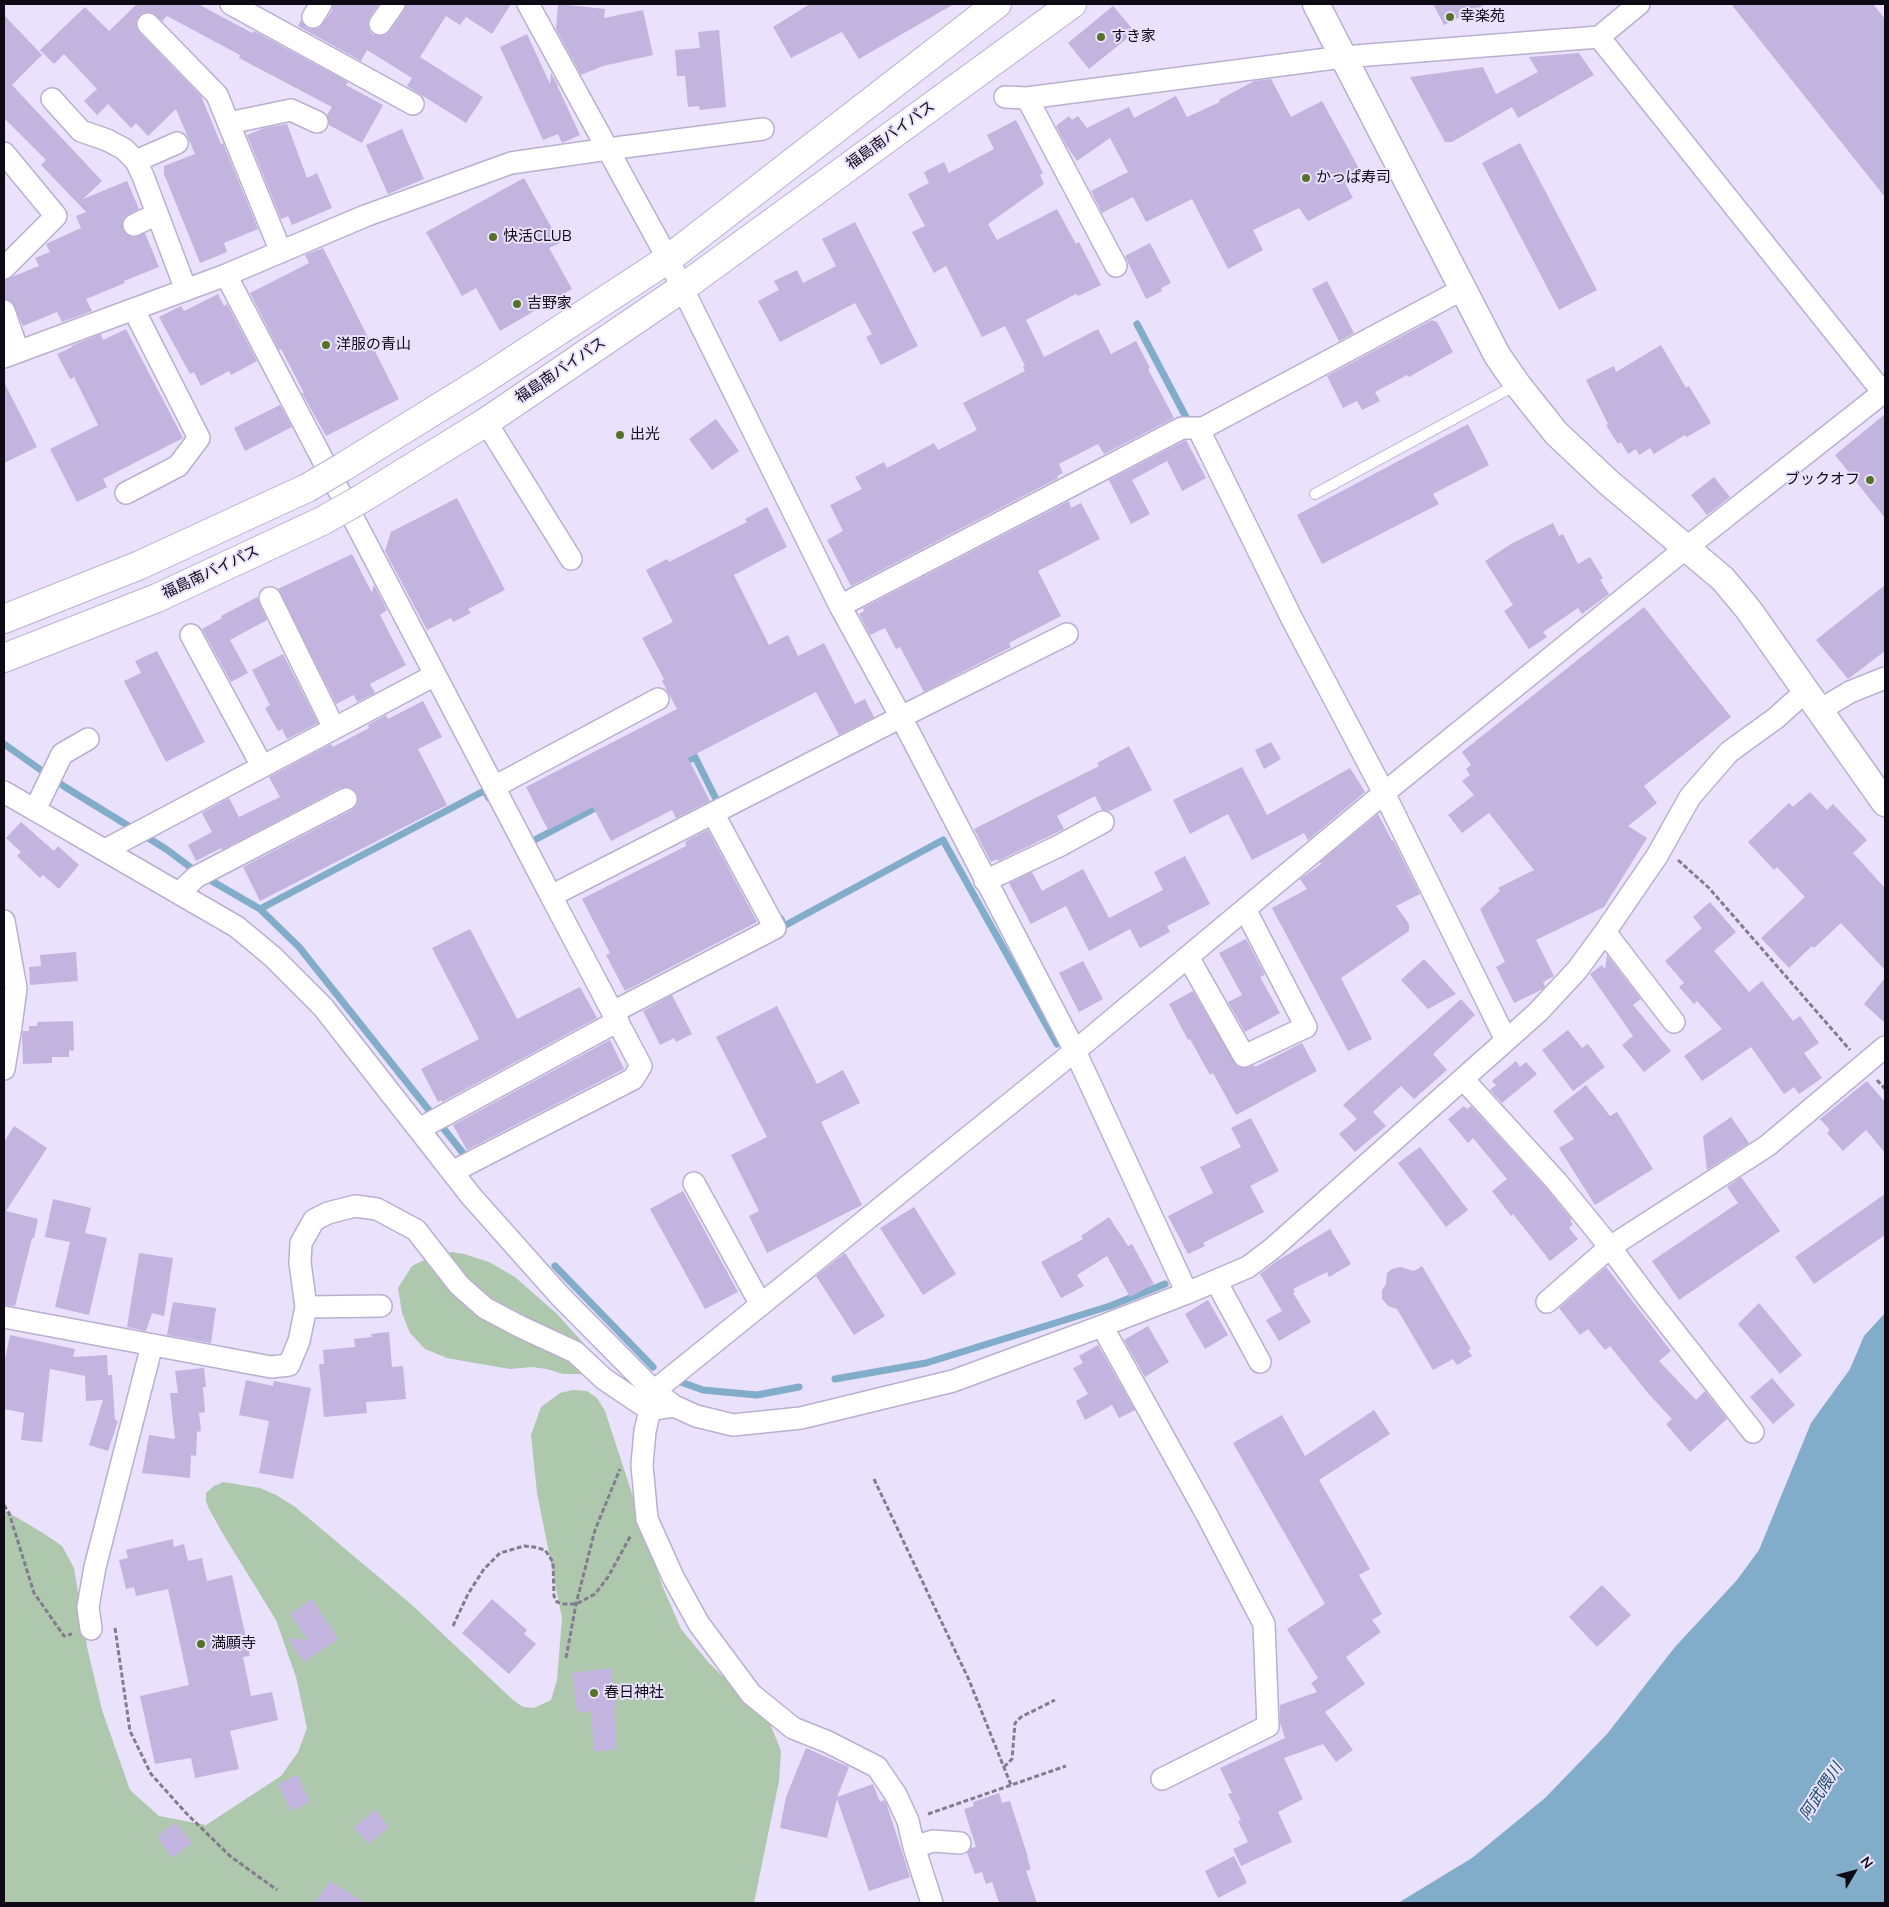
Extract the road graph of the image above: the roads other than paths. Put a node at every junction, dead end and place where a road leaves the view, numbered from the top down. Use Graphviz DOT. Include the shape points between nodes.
graph roads {
  1 [pos="231,4"];
  2 [pos="394,4"];
  3 [pos="528,4"];
  4 [pos="997,4"];
  5 [pos="1072,4"];
  6 [pos="1316,4"];
  7 [pos="1639,4"];
  8 [pos="148,24"];
  9 [pos="380,24"];
  10 [pos="1599,37"];
  11 [pos="1343,57"];
  12 [pos="1005,96"];
  13 [pos="1027,98"];
  14 [pos="52,99"];
  15 [pos="413,104"];
  16 [pos="317,122"];
  17 [pos="229,123"];
  18 [pos="763,129"];
  19 [pos="177,144"];
  20 [pos="608,148"];
  21 [pos="4,153"];
  22 [pos="136,161"];
  23 [pos="157,214"];
  24 [pos="134,224"];
  25 [pos="281,252"];
  26 [pos="668,259"];
  27 [pos="1116,266"];
  28 [pos="4,268"];
  29 [pos="226,276"];
  30 [pos="681,289"];
  31 [pos="1463,289"];
  32 [pos="186,290"];
  33 [pos="134,310"];
  34 [pos="4,311"];
  35 [pos="11,354"];
  36 [pos="1517,384"];
  37 [pos="1885,393"];
  38 [pos="486,422"];
  39 [pos="1198,428"];
  40 [pos="126,493"];
  41 [pos="1315,494"];
  42 [pos="1686,548"];
  43 [pos="571,558"];
  44 [pos="270,598"];
  45 [pos="840,606"];
  46 [pos="4,619"];
  47 [pos="1067,634"];
  48 [pos="192,635"];
  49 [pos="4,658"];
  50 [pos="435,675"];
  51 [pos="1885,678"];
  52 [pos="658,699"];
  53 [pos="1813,700"];
  54 [pos="901,717"];
  55 [pos="334,728"];
  56 [pos="88,739"];
  57 [pos="262,766"];
  58 [pos="494,787"];
  59 [pos="4,792"];
  60 [pos="1384,794"];
  61 [pos="346,799"];
  62 [pos="1885,803"];
  63 [pos="35,810"];
  64 [pos="713,813"];
  65 [pos="1103,822"];
  66 [pos="105,850"];
  67 [pos="985,881"];
  68 [pos="179,893"];
  69 [pos="551,896"];
  70 [pos="1245,910"];
  71 [pos="4,921"];
  72 [pos="1605,932"];
  73 [pos="1188,957"];
  74 [pos="615,1017"];
  75 [pos="1674,1022"];
  76 [pos="1506,1040"];
  77 [pos="1885,1047"];
  78 [pos="1075,1051"];
  79 [pos="4,1070"];
  80 [pos="1464,1079"];
  81 [pos="419,1129"];
  82 [pos="452,1172"];
  83 [pos="694,1183"];
  84 [pos="1610,1247"];
  85 [pos="1216,1281"];
  86 [pos="1187,1294"];
  87 [pos="1547,1302"];
  88 [pos="761,1304"];
  89 [pos="380,1306"];
  90 [pos="306,1307"];
  91 [pos="4,1317"];
  92 [pos="1102,1326"];
  93 [pos="152,1345"];
  94 [pos="1260,1362"];
  95 [pos="652,1401"];
  96 [pos="1753,1432"];
  97 [pos="91,1629"];
  98 [pos="1162,1779"];
  99 [pos="960,1843"];
  100 [pos="914,1847"];
  101 [pos="932,1903"];
  1 -- 15 [label="street"];
  2 -- 9 [label="street"];
  3 -- 20 [label="street"];
  4 -- 26 [label="highway"];
  5 -- 30 [label="highway, 福島南バイパス"];
  6 -- 11 [label="street"];
  7 -- 10 [label="street"];
  8 -- 17 [label="street" via="217,95"];
  10 -- 11 [label="street"];
  10 -- 37 [label="street"];
  11 -- 13 [label="street"];
  11 -- 31 [label="street"];
  12 -- 13 [label="street"];
  13 -- 27 [label="street"];
  14 -- 22 [label="street" via="81,131 124,148"];
  16 -- 17 [label="street" via="291,110"];
  17 -- 25 [label="street"];
  18 -- 20 [label="street"];
  19 -- 22 [label="street"];
  20 -- 25 [label="street" via="511,163 365,216"];
  20 -- 26 [label="street"];
  21 -- 28 [label="street" via="56,216"];
  22 -- 23 [label="street"];
  23 -- 24 [label="street"];
  23 -- 32 [label="street"];
  25 -- 29 [label="street"];
  26 -- 30 [label="street"];
  26 -- 46 [label="highway, bridge" via="498,371 307,488 140,565"];
  29 -- 32 [label="street"];
  29 -- 50 [label="street"];
  30 -- 38 [label="highway, 福島南バイパス"];
  30 -- 45 [label="street"];
  31 -- 36 [label="street" via="1497,355"];
  31 -- 39 [label="street"];
  32 -- 33 [label="street"];
  33 -- 35 [label="street"];
  33 -- 40 [label="street" via="199,438 178,466"];
  34 -- 35 [label="street"];
  36 -- 41 [label="lane"];
  36 -- 42 [label="street" via="1556,433"];
  37 -- 42 [label="street"];
  38 -- 43 [label="street"];
  38 -- 49 [label="highway, 福島南バイパス, bridge" via="322,521 157,598"];
  39 -- 45 [label="street" via="1182,428"];
  39 -- 60 [label="street" via="1292,619"];
  42 -- 53 [label="street" via="1723,579"];
  42 -- 60 [label="street"];
  44 -- 55 [label="street"];
  45 -- 54 [label="street"];
  47 -- 54 [label="street"];
  48 -- 57 [label="street"];
  50 -- 55 [label="street"];
  50 -- 58 [label="street"];
  51 -- 53 [label="street" via="1850,692"];
  52 -- 58 [label="street"];
  53 -- 62 [label="street"];
  53 -- 72 [label="street" via="1776,718 1729,752 1690,797 1662,848"];
  54 -- 64 [label="street"];
  54 -- 67 [label="street"];
  55 -- 57 [label="street"];
  56 -- 63 [label="street" via="62,754"];
  57 -- 66 [label="street"];
  58 -- 69 [label="street"];
  59 -- 63 [label="street"];
  60 -- 70 [label="street"];
  60 -- 76 [label="street"];
  61 -- 68 [label="street" via="196,877"];
  63 -- 66 [label="street"];
  64 -- 69 [label="street"];
  64 -- 74 [label="street" via="775,928"];
  65 -- 67 [label="street"];
  66 -- 68 [label="street"];
  67 -- 78 [label="street"];
  68 -- 81 [label="street" via="237,927 273,957 323,1007"];
  69 -- 74 [label="street"];
  70 -- 73 [label="street"];
  70 -- 73 [label="street" via="1306,1028 1244,1056"];
  71 -- 79 [label="street" via="16,988"];
  72 -- 75 [label="street"];
  72 -- 76 [label="street" via="1577,970 1538,1012"];
  73 -- 78 [label="street"];
  74 -- 81 [label="street"];
  74 -- 82 [label="street" via="641,1066 633,1079"];
  76 -- 80 [label="street"];
  77 -- 84 [label="street" via="1767,1146"];
  78 -- 86 [label="street"];
  78 -- 88 [label="street"];
  80 -- 84 [label="street" via="1557,1182"];
  80 -- 85 [label="street" via="1273,1248 1248,1267"];
  81 -- 82 [label="street"];
  82 -- 95 [label="street"];
  83 -- 88 [label="street"];
  84 -- 87 [label="street"];
  84 -- 96 [label="street"];
  85 -- 86 [label="street"];
  85 -- 94 [label="street"];
  86 -- 92 [label="street"];
  88 -- 95 [label="street"];
  89 -- 90 [label="street"];
  90 -- 93 [label="street" via="299,1341 289,1365 271,1367"];
  90 -- 95 [label="street" via="300,1263 301,1242 314,1220 355,1206 377,1209 416,1230 459,1285 486,1308 575,1352 604,1379"];
  91 -- 93 [label="street"];
  92 -- 95 [label="street" via="953,1381 801,1418 733,1425"];
  92 -- 98 [label="street" via="1264,1624 1268,1726"];
  93 -- 97 [label="street" via="95,1567 88,1607"];
  95 -- 100 [label="street" via="642,1465 647,1519 673,1578 699,1624 751,1694 793,1728 877,1767 896,1795 908,1821"];
  99 -- 100 [label="street" via="933,1840"];
  100 -- 101 [label="street"];
}
